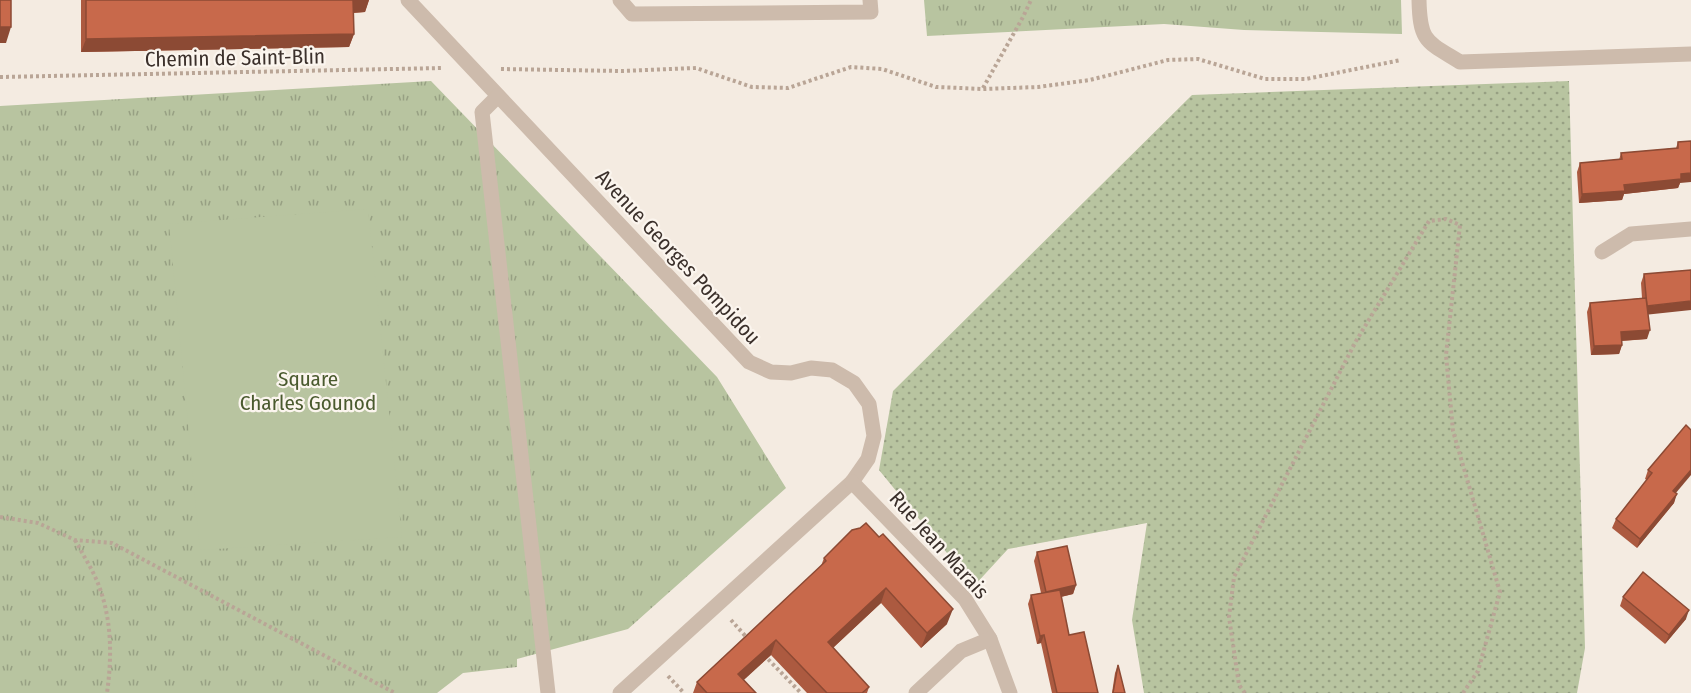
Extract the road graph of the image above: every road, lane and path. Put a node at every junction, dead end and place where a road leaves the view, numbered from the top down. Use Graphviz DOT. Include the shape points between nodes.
graph roads {
  1 [pos="620,0"];
  2 [pos="870,0"];
  3 [pos="1031,0"];
  4 [pos="1419,0"];
  5 [pos="415,2"];
  6 [pos="1691,54"];
  7 [pos="1401,60"];
  8 [pos="471,68"];
  9 [pos="0,77"];
  10 [pos="983,89"];
  11 [pos="498,96"];
  12 [pos="1691,230"];
  13 [pos="1602,252"];
  14 [pos="852,482"];
  15 [pos="0,517"];
  16 [pos="75,540"];
  17 [pos="716,605"];
  18 [pos="990,639"];
  19 [pos="755,645"];
  20 [pos="762,653"];
  21 [pos="107,693"];
  22 [pos="395,693"];
  23 [pos="548,693"];
  24 [pos="620,693"];
  25 [pos="801,693"];
  26 [pos="916,693"];
  27 [pos="1010,693"];
  28 [pos="1245,693"];
  29 [pos="1463,693"];
  1 -- 2 [label="street" via="632,14 871,12"];
  3 -- 10 [label="path"];
  4 -- 6 [label="street" via="1419,23 1428,42 1460,62"];
  5 -- 8 [label="street, Avenue Georges Pompidou"];
  7 -- 10 [label="path, Chemin de Saint-Blin" via="1306,78 1264,79 1198,59 1168,60 1090,80"];
  8 -- 9 [label="path, Chemin de Saint-Blin"];
  8 -- 10 [label="path, Chemin de Saint-Blin" via="696,68 752,87 788,88 851,67 882,69 936,87"];
  8 -- 11 [label="street, Avenue Georges Pompidou"];
  11 -- 14 [label="street, Avenue Georges Pompidou" via="749,362 771,372 832,370 854,383 869,404 874,436 868,459"];
  11 -- 23 [label="street" via="482,112"];
  12 -- 13 [label="street" via="1631,234"];
  14 -- 17 [label="street, Avenue Georges Pompidou"];
  14 -- 18 [label="street, Rue Jean Marais" via="964,599"];
  15 -- 16 [label="path" via="38,523"];
  16 -- 21 [label="path" via="99,586 110,625"];
  16 -- 22 [label="path" via="112,543"];
  17 -- 19 [label="path"];
  17 -- 24 [label="street, Avenue Georges Pompidou"];
  18 -- 26 [label="street" via="962,651"];
  18 -- 27 [label="street, Rue Jean Marais"];
  20 -- 25 [label="path"];
  28 -- 29 [label="path" via="1239,685 1229,617 1234,577 1356,341 1430,220 1446,219 1460,225 1446,355 1453,431 1500,592 1478,671"];
}
